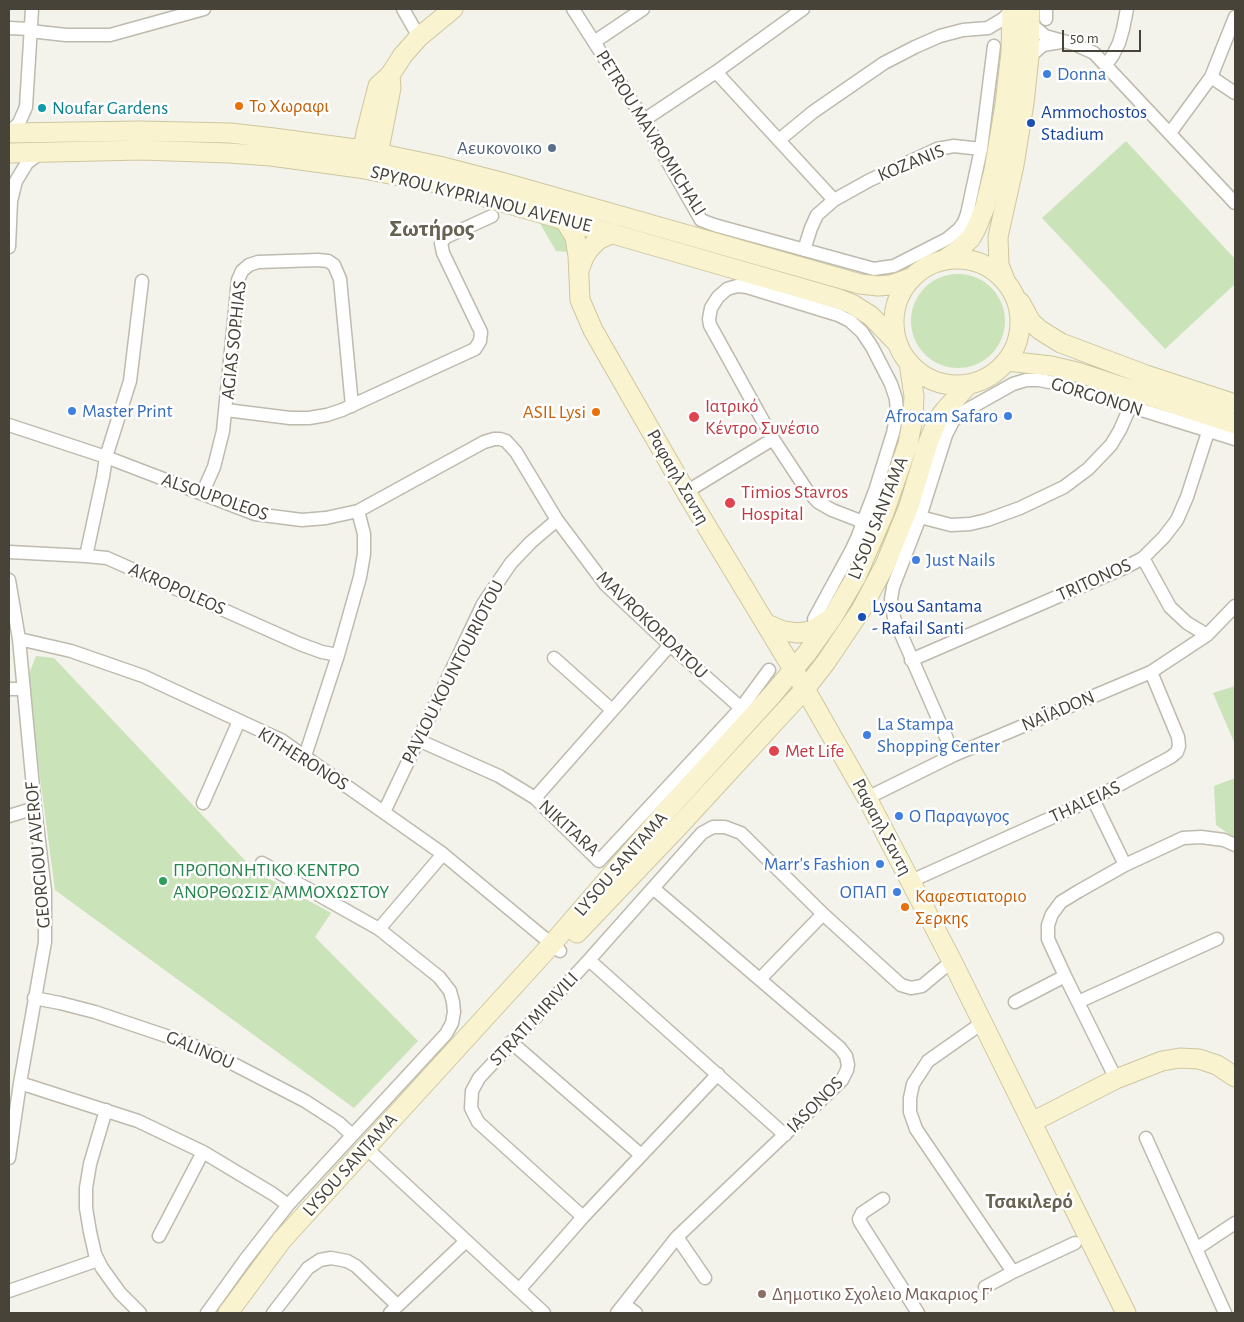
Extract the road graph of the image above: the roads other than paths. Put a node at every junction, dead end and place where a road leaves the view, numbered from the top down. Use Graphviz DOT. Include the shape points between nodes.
graph roads {
  1 [pos="32,9"];
  2 [pos="204,9"];
  3 [pos="403,9"];
  4 [pos="453,9"];
  5 [pos="573,9"];
  6 [pos="643,9"];
  7 [pos="803,9"];
  8 [pos="1127,9"];
  9 [pos="1030,13"];
  10 [pos="1235,17"];
  11 [pos="9,28"];
  12 [pos="988,28"];
  13 [pos="30,30"];
  14 [pos="419,37"];
  15 [pos="594,42"];
  16 [pos="1063,42"];
  17 [pos="1002,49"];
  18 [pos="1029,57"];
  19 [pos="1106,65"];
  20 [pos="716,72"];
  21 [pos="1211,77"];
  22 [pos="1235,93"];
  23 [pos="26,107"];
  24 [pos="644,120"];
  25 [pos="9,132"];
  26 [pos="42,132"];
  27 [pos="1170,133"];
  28 [pos="779,140"];
  29 [pos="981,149"];
  30 [pos="9,153"];
  31 [pos="40,153"];
  32 [pos="369,160"];
  33 [pos="10,195"];
  34 [pos="834,200"];
  35 [pos="1235,203"];
  36 [pos="492,216"];
  37 [pos="563,218"];
  38 [pos="613,233"];
  39 [pos="9,247"];
  40 [pos="804,250"];
  41 [pos="944,260"];
  42 [pos="578,274"];
  43 [pos="911,278"];
  44 [pos="142,281"];
  45 [pos="1010,286"];
  46 [pos="898,344"];
  47 [pos="1008,360"];
  48 [pos="909,362"];
  49 [pos="969,384"];
  50 [pos="1235,404"];
  51 [pos="352,406"];
  52 [pos="1130,406"];
  53 [pos="226,410"];
  54 [pos="1235,424"];
  55 [pos="9,425"];
  56 [pos="1208,432"];
  57 [pos="773,438"];
  58 [pos="500,439"];
  59 [pos="1235,439"];
  60 [pos="106,457"];
  61 [pos="686,492"];
  62 [pos="202,494"];
  63 [pos="358,511"];
  64 [pos="920,517"];
  65 [pos="557,520"];
  66 [pos="864,522"];
  67 [pos="9,552"];
  68 [pos="86,556"];
  69 [pos="1143,558"];
  70 [pos="9,580"];
  71 [pos="1235,606"];
  72 [pos="823,618"];
  73 [pos="766,624"];
  74 [pos="1206,635"];
  75 [pos="19,639"];
  76 [pos="670,645"];
  77 [pos="338,655"];
  78 [pos="554,658"];
  79 [pos="911,660"];
  80 [pos="769,670"];
  81 [pos="793,671"];
  82 [pos="1151,672"];
  83 [pos="9,689"];
  84 [pos="24,689"];
  85 [pos="805,689"];
  86 [pos="741,708"];
  87 [pos="612,710"];
  88 [pos="239,721"];
  89 [pos="418,740"];
  90 [pos="954,755"];
  91 [pos="305,756"];
  92 [pos="535,798"];
  93 [pos="867,798"];
  94 [pos="1093,799"];
  95 [pos="203,803"];
  96 [pos="35,808"];
  97 [pos="384,812"];
  98 [pos="9,816"];
  99 [pos="1235,845"];
  100 [pos="443,854"];
  101 [pos="262,863"];
  102 [pos="1125,865"];
  103 [pos="912,881"];
  104 [pos="653,888"];
  105 [pos="824,914"];
  106 [pos="378,929"];
  107 [pos="1217,939"];
  108 [pos="556,948"];
  109 [pos="589,960"];
  110 [pos="952,961"];
  111 [pos="1065,976"];
  112 [pos="760,979"];
  113 [pos="34,998"];
  114 [pos="1016,1002"];
  115 [pos="1078,1002"];
  116 [pos="982,1023"];
  117 [pos="511,1042"];
  118 [pos="718,1074"];
  119 [pos="1235,1077"];
  120 [pos="1116,1079"];
  121 [pos="20,1084"];
  122 [pos="106,1110"];
  123 [pos="1032,1122"];
  124 [pos="785,1135"];
  125 [pos="1146,1138"];
  126 [pos="363,1145"];
  127 [pos="203,1152"];
  128 [pos="641,1155"];
  129 [pos="9,1158"];
  130 [pos="883,1199"];
  131 [pos="288,1205"];
  132 [pos="583,1217"];
  133 [pos="1235,1222"];
  134 [pos="159,1236"];
  135 [pos="677,1237"];
  136 [pos="466,1241"];
  137 [pos="1075,1242"];
  138 [pos="1196,1250"];
  139 [pos="98,1260"];
  140 [pos="1013,1272"];
  141 [pos="705,1278"];
  142 [pos="985,1287"];
  143 [pos="519,1290"];
  144 [pos="9,1292"];
  145 [pos="394,1309"];
  146 [pos="621,1309"];
  147 [pos="140,1313"];
  148 [pos="207,1313"];
  149 [pos="228,1313"];
  150 [pos="240,1313"];
  151 [pos="273,1313"];
  152 [pos="544,1313"];
  153 [pos="636,1313"];
  154 [pos="918,1313"];
  155 [pos="1126,1313"];
  156 [pos="1225,1313"];
  1 -- 13 [label="street"];
  2 -- 13 [label="street" via="110,36"];
  3 -- 14 [label="street"];
  4 -- 14 [label="main road"];
  5 -- 15 [label="street, PETROU MAVROMICHALI"];
  6 -- 15 [label="street"];
  7 -- 20 [label="street"];
  8 -- 19 [label="street" via="1118,43"];
  9 -- 12 [label="street" via="1003,19"];
  9 -- 16 [label="street" via="1039,33"];
  9 -- 17 [label="main road"];
  9 -- 18 [label="main road"];
  10 -- 21 [label="street"];
  11 -- 13 [label="street"];
  12 -- 17 [label="street" via="1003,38"];
  12 -- 28 [label="street" via="952,32 884,63 812,112"];
  13 -- 23 [label="street"];
  14 -- 32 [label="main road" via="378,86"];
  15 -- 24 [label="street, PETROU MAVROMICHALI"];
  16 -- 18 [label="street" via="1043,45"];
  16 -- 19 [label="street" via="1094,53"];
  17 -- 29 [label="street"];
  17 -- 41 [label="main road" via="1001,135 985,207 971,238"];
  18 -- 45 [label="main road" via="1020,134 998,237 999,265"];
  19 -- 27 [label="street"];
  20 -- 24 [label="street"];
  20 -- 28 [label="street"];
  21 -- 22 [label="street"];
  21 -- 27 [label="street"];
  23 -- 25 [label="street" via="19,123"];
  23 -- 26 [label="street" via="32,123"];
  24 -- 40 [label="street, PETROU MAVROMICHALI" via="702,220"];
  25 -- 26 [label="main road, SPYROU KYPRIANOU AVENUE"];
  26 -- 32 [label="main road, SPYROU KYPRIANOU AVENUE" via="230,134"];
  27 -- 35 [label="street"];
  28 -- 34 [label="street"];
  29 -- 34 [label="street, KOZANIS" via="954,146 936,149"];
  29 -- 40 [label="street" via="967,214 959,229 947,239 894,266 881,269"];
  30 -- 31 [label="main road, SPYROU KYPRIANOU AVENUE"];
  31 -- 32 [label="main road, SPYROU KYPRIANOU AVENUE" via="185,150"];
  31 -- 33 [label="street" via="21,170"];
  32 -- 37 [label="main road, SPYROU KYPRIANOU AVENUE" via="436,183"];
  32 -- 43 [label="main road, SPYROU KYPRIANOU AVENUE" via="508,184 852,282 878,286"];
  33 -- 39 [label="street"];
  34 -- 40 [label="street, KOZANIS" via="817,215"];
  36 -- 51 [label="street" via="446,237 441,243 480,329 479,344 472,351"];
  37 -- 38 [label="main road, SPYROU KYPRIANOU AVENUE"];
  37 -- 42 [label="main road, Ραφαηλ Σαντη" via="575,237"];
  38 -- 42 [label="main road, Ραφαηλ Σαντη" via="590,248"];
  38 -- 46 [label="main road, SPYROU KYPRIANOU AVENUE" via="839,298 871,316"];
  41 -- 43 [label="main road" via="926,266"];
  41 -- 45 [label="main road" via="961,258 977,261 992,269"];
  42 -- 61 [label="main road, Ραφαηλ Σαντη" via="580,300 593,330"];
  43 -- 46 [label="main road" via="900,293 895,310"];
  44 -- 60 [label="street" via="130,381"];
  45 -- 47 [label="main road" via="1019,308 1021,326 1017,344"];
  45 -- 50 [label="main road" via="1031,322 1061,344 1146,376"];
  46 -- 48 [label="main road"];
  47 -- 49 [label="main road" via="997,371"];
  47 -- 54 [label="main road" via="1077,372"];
  48 -- 49 [label="main road" via="921,374 936,381 952,385"];
  48 -- 72 [label="main road, LYSOU SANTAMA" via="914,405 908,444 875,537 856,577"];
  49 -- 85 [label="main road, LYSOU SANTAMA" via="945,410 932,431 902,523 874,586 846,634"];
  51 -- 53 [label="street" via="327,415 298,418"];
  51 -- 53 [label="street, AGIAS SOPHIAS" via="339,274 332,263 318,260 258,262 249,264 242,271 238,280"];
  52 -- 56 [label="street, GORGONON"];
  52 -- 64 [label="street" via="1120,430 1100,458 1076,479 1051,494 1002,515 970,524 952,525"];
  52 -- 64 [label="street, GORGONON" via="1047,381 1026,380 1013,384 963,412 953,422 942,446"];
  53 -- 62 [label="street, AGIAS SOPHIAS" via="217,457"];
  55 -- 60 [label="street, ALSOUPOLEOS"];
  56 -- 59 [label="street, GORGONON"];
  56 -- 69 [label="street, TRITONOS" via="1181,512 1164,537"];
  57 -- 61 [label="street"];
  57 -- 66 [label="street" via="812,496 832,510"];
  57 -- 66 [label="street" via="710,325 712,308 723,292 732,287 747,287 838,315 856,326 872,347 893,390 897,413"];
  58 -- 63 [label="street, ALSOUPOLEOS" via="484,442"];
  58 -- 65 [label="street, MAVROKORDATOU" via="516,452"];
  60 -- 62 [label="street, ALSOUPOLEOS"];
  60 -- 68 [label="street"];
  61 -- 73 [label="main road, Ραφαηλ Σαντη"];
  62 -- 63 [label="street, ALSOUPOLEOS" via="255,514 278,518 326,518"];
  63 -- 77 [label="street" via="364,534 364,554"];
  64 -- 79 [label="street, GORGONON" via="893,587 891,606"];
  65 -- 76 [label="street, MAVROKORDATOU" via="605,584"];
  65 -- 89 [label="street, PAVLOU KOUNTOURIOTOU" via="531,542 496,583"];
  66 -- 72 [label="street"];
  67 -- 68 [label="street, AKROPOLEOS"];
  68 -- 77 [label="street, AKROPOLEOS" via="112,560 300,644"];
  69 -- 74 [label="street" via="1170,607"];
  69 -- 79 [label="street, TRITONOS"];
  70 -- 75 [label="street, GEORGIOU AVEROF"];
  71 -- 74 [label="street, NAÏADON"];
  72 -- 73 [label="main road" via="819,627 804,632 784,631"];
  72 -- 81 [label="main road, LYSOU SANTAMA"];
  73 -- 81 [label="main road, Ραφαηλ Σαντη"];
  74 -- 82 [label="street, NAÏADON"];
  75 -- 84 [label="street, GEORGIOU AVEROF"];
  75 -- 88 [label="street, KITHERONOS" via="71,651 143,676"];
  76 -- 86 [label="street, MAVROKORDATOU"];
  76 -- 87 [label="street"];
  77 -- 91 [label="street"];
  78 -- 87 [label="street"];
  79 -- 90 [label="street"];
  80 -- 86 [label="street, NIKITARA"];
  81 -- 85 [label="main road, Ραφαηλ Σαντη"];
  81 -- 108 [label="main road, LYSOU SANTAMA" via="663,814"];
  82 -- 90 [label="street, NAÏADON"];
  82 -- 94 [label="street, THALEIAS" via="1178,737 1177,752 1164,763"];
  83 -- 84 [label="street"];
  84 -- 96 [label="street, GEORGIOU AVEROF"];
  85 -- 93 [label="main road, Ραφαηλ Σαντη"];
  85 -- 108 [label="main road, LYSOU SANTAMA" via="678,826"];
  86 -- 92 [label="street, NIKITARA" via="599,861"];
  87 -- 92 [label="street"];
  88 -- 91 [label="street, KITHERONOS" via="281,740"];
  88 -- 95 [label="street"];
  89 -- 92 [label="street, NIKITARA" via="499,776"];
  89 -- 97 [label="street, PAVLOU KOUNTOURIOTOU"];
  90 -- 93 [label="street, NAÏADON"];
  91 -- 97 [label="street, KITHERONOS"];
  93 -- 103 [label="main road, Ραφαηλ Σαντη"];
  94 -- 102 [label="street"];
  94 -- 103 [label="street, THALEIAS"];
  96 -- 98 [label="street"];
  96 -- 113 [label="street, GEORGIOU AVEROF" via="45,891 45,942"];
  97 -- 100 [label="street, KITHERONOS"];
  99 -- 102 [label="street" via="1202,837 1183,838"];
  100 -- 106 [label="street"];
  100 -- 108 [label="street, KITHERONOS"];
  101 -- 106 [label="street"];
  102 -- 111 [label="street" via="1061,902 1052,914 1048,939"];
  103 -- 110 [label="main road, Ραφαηλ Σαντη"];
  104 -- 105 [label="street, STRATI MIRIVILI" via="707,830 731,828 741,833"];
  104 -- 109 [label="street, STRATI MIRIVILI"];
  104 -- 112 [label="street, IASONOS"];
  105 -- 110 [label="street" via="893,980 906,987 926,983"];
  105 -- 112 [label="street"];
  106 -- 126 [label="street" via="439,977 450,991 454,1012 446,1034"];
  107 -- 115 [label="street"];
  108 -- 126 [label="main road, LYSOU SANTAMA" via="437,1080"];
  109 -- 117 [label="street, STRATI MIRIVILI"];
  109 -- 118 [label="street"];
  110 -- 116 [label="main road, Ραφαηλ Σαντη"];
  111 -- 114 [label="street"];
  111 -- 115 [label="street"];
  112 -- 124 [label="street, IASONOS" via="840,1048 847,1060 842,1080"];
  113 -- 121 [label="street, GEORGIOU AVEROF"];
  113 -- 126 [label="street, GALINOU" via="102,1014 187,1042 305,1100 339,1122"];
  115 -- 120 [label="street"];
  116 -- 123 [label="main road, Ραφαηλ Σαντη"];
  116 -- 140 [label="street" via="928,1061 913,1084 910,1112 916,1129"];
  117 -- 128 [label="street"];
  117 -- 132 [label="street, STRATI MIRIVILI" via="474,1086 470,1102 473,1114"];
  118 -- 124 [label="street"];
  118 -- 128 [label="street"];
  119 -- 120 [label="main road" via="1208,1061 1180,1058 1155,1063"];
  120 -- 123 [label="main road"];
  121 -- 122 [label="street"];
  121 -- 129 [label="street, GEORGIOU AVEROF"];
  122 -- 127 [label="street" via="138,1121"];
  122 -- 139 [label="street" via="86,1188 87,1219"];
  123 -- 155 [label="main road, Ραφαηλ Σαντη"];
  124 -- 135 [label="street, IASONOS"];
  125 -- 138 [label="street"];
  126 -- 131 [label="street"];
  126 -- 136 [label="street, GALINOU"];
  126 -- 149 [label="main road, LYSOU SANTAMA" via="282,1240"];
  126 -- 150 [label="main road, LYSOU SANTAMA" via="311,1221"];
  127 -- 131 [label="street"];
  127 -- 134 [label="street"];
  128 -- 132 [label="street"];
  130 -- 154 [label="street" via="862,1213 859,1219"];
  131 -- 148 [label="street"];
  132 -- 143 [label="street"];
  133 -- 138 [label="street"];
  135 -- 141 [label="street"];
  135 -- 146 [label="street, IASONOS"];
  136 -- 143 [label="street, GALINOU"];
  136 -- 145 [label="street"];
  137 -- 140 [label="street"];
  138 -- 156 [label="street"];
  139 -- 144 [label="street"];
  139 -- 147 [label="street" via="120,1293"];
  140 -- 142 [label="street"];
  143 -- 152 [label="street, GALINOU"];
  145 -- 151 [label="street" via="356,1266 331,1258 320,1260 308,1268"];
  146 -- 153 [label="street"];
}
